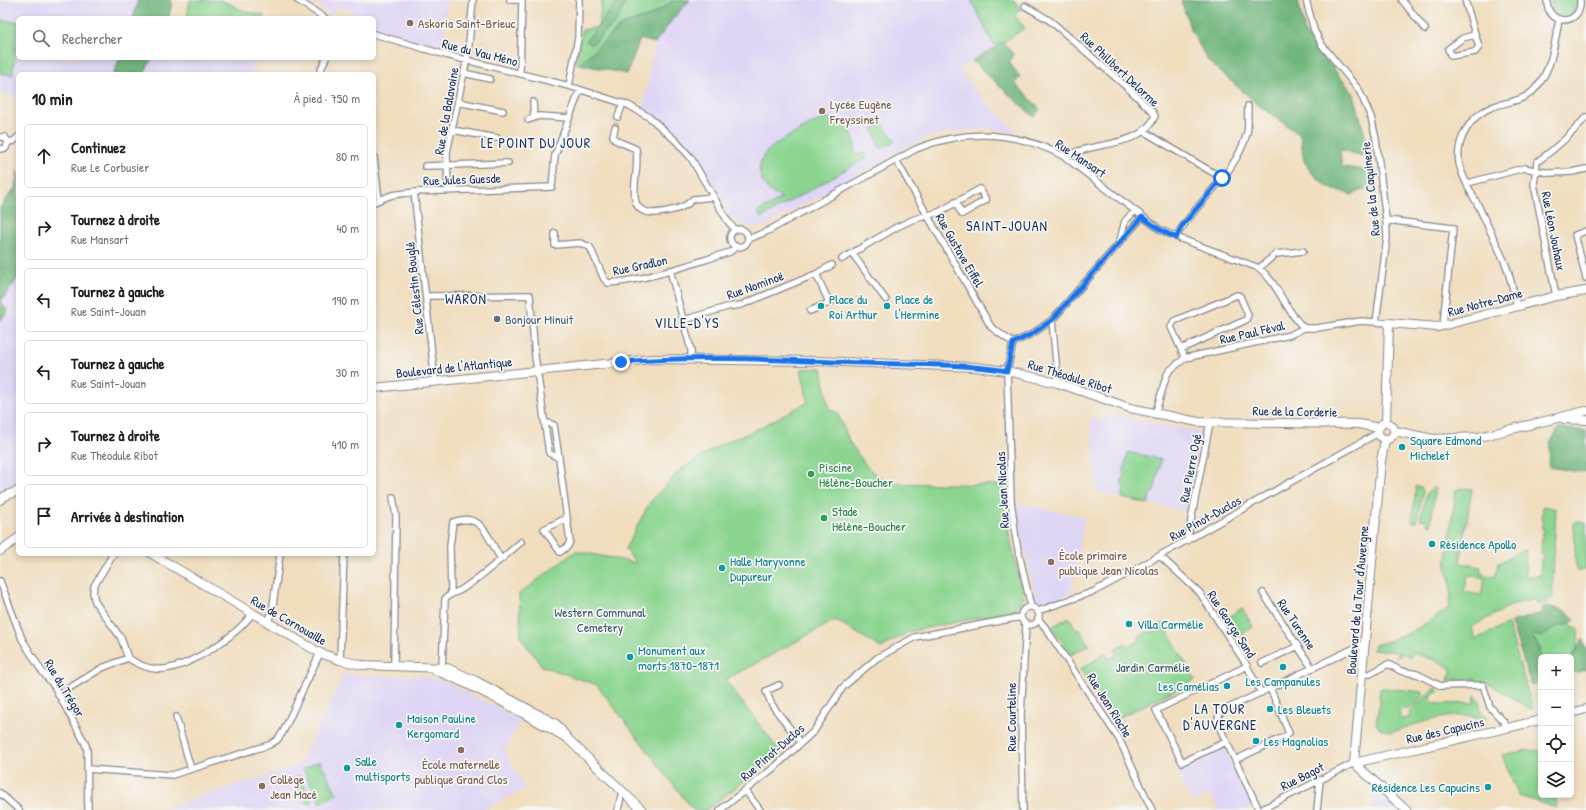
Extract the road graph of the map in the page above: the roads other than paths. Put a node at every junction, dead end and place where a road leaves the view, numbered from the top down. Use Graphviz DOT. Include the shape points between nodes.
graph roads {
  1 [pos="297,0"];
  2 [pos="473,0"];
  3 [pos="510,0"];
  4 [pos="578,0"];
  5 [pos="1306,0"];
  6 [pos="1402,0"];
  7 [pos="1465,0"];
  8 [pos="1547,0"];
  9 [pos="1582,4"];
  10 [pos="1025,6"];
  11 [pos="322,16"];
  12 [pos="1559,20"];
  13 [pos="1425,29"];
  14 [pos="376,35"];
  15 [pos="1474,35"];
  16 [pos="325,60"];
  17 [pos="466,60"];
  18 [pos="320,72"];
  19 [pos="520,73"];
  20 [pos="464,74"];
  21 [pos="490,79"];
  22 [pos="569,86"];
  23 [pos="580,90"];
  24 [pos="458,102"];
  25 [pos="533,102"];
  26 [pos="623,103"];
  27 [pos="1248,106"];
  28 [pos="503,110"];
  29 [pos="534,117"];
  30 [pos="618,117"];
  31 [pos="569,118"];
  32 [pos="1586,118"];
  33 [pos="528,120"];
  34 [pos="615,128"];
  35 [pos="452,130"];
  36 [pos="1143,131"];
  37 [pos="0,137"];
  38 [pos="497,138"];
  39 [pos="16,139"];
  40 [pos="8,142"];
  41 [pos="0,149"];
  42 [pos="1065,156"];
  43 [pos="896,160"];
  44 [pos="508,164"];
  45 [pos="448,165"];
  46 [pos="426,166"];
  47 [pos="1536,169"];
  48 [pos="1586,169"];
  49 [pos="1222,178"];
  50 [pos="1468,183"];
  51 [pos="448,190"];
  52 [pos="414,192"];
  53 [pos="713,197"];
  54 [pos="376,201"];
  55 [pos="956,202"];
  56 [pos="1135,211"];
  57 [pos="928,216"];
  58 [pos="1142,217"];
  59 [pos="1386,220"];
  60 [pos="735,230"];
  61 [pos="1586,231"];
  62 [pos="555,233"];
  63 [pos="1176,238"];
  64 [pos="748,239"];
  65 [pos="1117,245"];
  66 [pos="736,247"];
  67 [pos="1303,252"];
  68 [pos="852,253"];
  69 [pos="842,259"];
  70 [pos="832,265"];
  71 [pos="1259,268"];
  72 [pos="670,270"];
  73 [pos="816,274"];
  74 [pos="1586,278"];
  75 [pos="1586,291"];
  76 [pos="426,296"];
  77 [pos="1556,296"];
  78 [pos="886,300"];
  79 [pos="1517,306"];
  80 [pos="810,311"];
  81 [pos="684,320"];
  82 [pos="1052,320"];
  83 [pos="1376,322"];
  84 [pos="1389,323"];
  85 [pos="1444,326"];
  86 [pos="1304,328"];
  87 [pos="1013,343"];
  88 [pos="1181,349"];
  89 [pos="692,358"];
  90 [pos="1185,358"];
  91 [pos="537,370"];
  92 [pos="1007,371"];
  93 [pos="435,381"];
  94 [pos="1058,382"];
  95 [pos="376,388"];
  96 [pos="1586,411"];
  97 [pos="1155,415"];
  98 [pos="1555,419"];
  99 [pos="1586,420"];
  100 [pos="545,422"];
  101 [pos="1210,422"];
  102 [pos="1381,428"];
  103 [pos="1395,431"];
  104 [pos="1385,440"];
  105 [pos="559,458"];
  106 [pos="16,492"];
  107 [pos="393,497"];
  108 [pos="0,500"];
  109 [pos="567,518"];
  110 [pos="16,539"];
  111 [pos="521,542"];
  112 [pos="1187,542"];
  113 [pos="0,551"];
  114 [pos="112,556"];
  115 [pos="155,556"];
  116 [pos="280,556"];
  117 [pos="344,556"];
  118 [pos="1160,556"];
  119 [pos="502,559"];
  120 [pos="0,581"];
  121 [pos="1263,593"];
  122 [pos="452,594"];
  123 [pos="1031,607"];
  124 [pos="1038,611"];
  125 [pos="252,614"];
  126 [pos="1021,617"];
  127 [pos="1038,619"];
  128 [pos="267,622"];
  129 [pos="1026,624"];
  130 [pos="1365,643"];
  131 [pos="1298,646"];
  132 [pos="320,654"];
  133 [pos="128,658"];
  134 [pos="340,660"];
  135 [pos="1262,663"];
  136 [pos="394,666"];
  137 [pos="1247,666"];
  138 [pos="427,667"];
  139 [pos="442,668"];
  140 [pos="1312,668"];
  141 [pos="1362,674"];
  142 [pos="779,685"];
  143 [pos="1270,688"];
  144 [pos="1261,693"];
  145 [pos="58,695"];
  146 [pos="1586,709"];
  147 [pos="1574,712"];
  148 [pos="176,717"];
  149 [pos="1538,721"];
  150 [pos="1506,728"];
  151 [pos="569,740"];
  152 [pos="1226,742"];
  153 [pos="801,744"];
  154 [pos="1235,760"];
  155 [pos="1354,763"];
  156 [pos="87,769"];
  157 [pos="191,769"];
  158 [pos="1320,780"];
  159 [pos="745,790"];
  160 [pos="622,791"];
  161 [pos="0,793"];
  162 [pos="19,810"];
  163 [pos="88,810"];
  164 [pos="618,810"];
  165 [pos="642,810"];
  166 [pos="720,810"];
  167 [pos="760,810"];
  168 [pos="1023,810"];
  169 [pos="1152,810"];
  170 [pos="1259,810"];
  171 [pos="1317,810"];
  172 [pos="1406,810"];
  1 -- 11 [label="street"];
  2 -- 17 [label="street, Rue de la Balavoine"];
  3 -- 19 [label="street" via="522,0"];
  4 -- 22 [label="street" via="578,38"];
  5 -- 59 [label="street, Rue de la Caquinerie" via="1314,30 1322,46 1359,90 1365,103 1376,139"];
  6 -- 13 [label="street"];
  7 -- 15 [label="street"];
  8 -- 12 [label="street" via="1550,13"];
  9 -- 12 [label="street" via="1573,18"];
  10 -- 36 [label="street, Rue Philibert Delorme" via="1053,23 1152,111 1156,116 1152,124"];
  12 -- 50 [label="street" via="1549,66 1539,84 1521,99 1478,115 1463,133 1459,163"];
  14 -- 17 [label="street, Rue du Vau Méno"];
  15 -- 15 [label="street" via="1479,47 1475,52 1451,56 1448,49 1463,38"];
  16 -- 18 [label="street"];
  17 -- 19 [label="street, Rue du Vau Méno"];
  17 -- 20 [label="street, Rue de la Balavoine"];
  19 -- 22 [label="street, Rue du Vau Méno"];
  20 -- 21 [label="street"];
  20 -- 24 [label="street, Rue de la Balavoine"];
  22 -- 23 [label="street, Rue du Vau Méno"];
  23 -- 26 [label="street, Rue du Vau Méno"];
  23 -- 31 [label="street"];
  24 -- 28 [label="street"];
  24 -- 35 [label="street, Rue de la Balavoine"];
  25 -- 29 [label="street"];
  26 -- 30 [label="street"];
  26 -- 53 [label="street, Rue du Vau Méno" via="649,117 676,141 691,158"];
  27 -- 49 [label="street" via="1247,132 1241,150"];
  29 -- 31 [label="street"];
  29 -- 33 [label="street"];
  31 -- 51 [label="street, Rue Jules Guesde" via="555,155 552,187"];
  32 -- 47 [label="street" via="1561,144 1536,162"];
  34 -- 53 [label="street" via="615,140 636,149 635,202 641,210 651,214 688,205 692,198"];
  35 -- 38 [label="street"];
  35 -- 45 [label="street, Rue de la Balavoine" via="447,152"];
  36 -- 42 [label="street, Rue Philibert Delorme" via="1114,144 1074,151"];
  36 -- 49 [label="street"];
  37 -- 40 [label="street" via="5,137"];
  39 -- 40 [label="street"];
  40 -- 41 [label="street" via="6,148"];
  42 -- 43 [label="street, Rue Mansart" via="1049,148 1011,137 975,135 930,143"];
  42 -- 56 [label="street, Rue Mansart"];
  43 -- 57 [label="street, Rue Gustave Eiffel"];
  43 -- 64 [label="street, Rue Mansart" via="766,232"];
  44 -- 45 [label="street"];
  45 -- 46 [label="street"];
  45 -- 51 [label="street, Rue de la Balavoine"];
  47 -- 48 [label="street" via="1550,173"];
  47 -- 50 [label="street" via="1524,168"];
  47 -- 77 [label="street, Rue Léon Jouhaux" via="1534,184"];
  49 -- 63 [label="street" via="1182,226"];
  50 -- 79 [label="street" via="1502,258"];
  51 -- 52 [label="street, Rue Jules Guesde"];
  52 -- 54 [label="street, Rue Jules Guesde" via="392,195"];
  52 -- 76 [label="street, Rue Célestin Bouglé"];
  53 -- 60 [label="street, Rue du Vau Méno"];
  55 -- 55 [label="street" via="962,214 986,200 980,188"];
  55 -- 57 [label="street"];
  56 -- 58 [label="street, Rue Mansart"];
  56 -- 65 [label="street" via="1125,221"];
  57 -- 68 [label="street" via="912,220"];
  57 -- 87 [label="street, Rue Gustave Eiffel" via="991,327"];
  58 -- 63 [label="street, Rue Mansart"];
  58 -- 65 [label="street"];
  59 -- 83 [label="street, Rue de la Caquinerie" via="1387,238"];
  59 -- 85 [label="street" via="1453,228 1442,321"];
  60 -- 64 [label="street" via="744,231"];
  60 -- 66 [label="street" via="730,234 730,241"];
  61 -- 74 [label="street" via="1575,235"];
  62 -- 72 [label="street, Rue Gradlon" via="555,245 580,244 590,247 608,283 626,282"];
  63 -- 71 [label="street, Rue Mansart"];
  64 -- 66 [label="street" via="745,245"];
  65 -- 82 [label="street"];
  66 -- 72 [label="street, Rue Gradlon" via="730,252"];
  67 -- 71 [label="street" via="1276,254"];
  68 -- 69 [label="street"];
  68 -- 78 [label="street"];
  70 -- 73 [label="street, Rue Nominoë"];
  71 -- 86 [label="street, Rue Mansart" via="1267,275 1295,320"];
  72 -- 81 [label="street"];
  73 -- 80 [label="street" via="831,302"];
  73 -- 81 [label="street, Rue Nominoë" via="741,305"];
  75 -- 77 [label="street, Rue Notre-Dame"];
  76 -- 91 [label="street" via="530,295"];
  76 -- 93 [label="street, Rue Célestin Bouglé"];
  77 -- 79 [label="street, Rue Notre-Dame"];
  79 -- 85 [label="street, Rue Notre-Dame"];
  81 -- 89 [label="street"];
  82 -- 87 [label="street"];
  82 -- 94 [label="street"];
  83 -- 84 [label="street, Rue Paul Féval"];
  83 -- 86 [label="street, Rue Paul Féval"];
  84 -- 85 [label="street, Rue Notre-Dame"];
  84 -- 102 [label="street"];
  86 -- 90 [label="street, Rue Paul Féval" via="1290,335"];
  87 -- 92 [label="street, Rue Jean Nicolas"];
  88 -- 88 [label="street" via="1171,327 1174,321 1238,295 1248,315 1246,320"];
  88 -- 90 [label="street"];
  89 -- 91 [label="street, Rue Théodule Ribot" via="653,359"];
  89 -- 92 [label="street, Rue Théodule Ribot" via="967,367"];
  90 -- 97 [label="street, Rue Paul Féval" via="1169,371"];
  91 -- 93 [label="street, Boulevard de l'Atlantique"];
  91 -- 100 [label="street"];
  92 -- 94 [label="street, Rue Théodule Ribot"];
  92 -- 123 [label="street, Rue Jean Nicolas" via="1012,512"];
  93 -- 95 [label="street, Boulevard de l'Atlantique"];
  94 -- 97 [label="street, Rue Théodule Ribot"];
  96 -- 98 [label="street"];
  97 -- 101 [label="street, Rue Théodule Ribot"];
  98 -- 99 [label="street"];
  98 -- 103 [label="street" via="1470,438 1433,439"];
  100 -- 105 [label="street" via="549,453"];
  100 -- 105 [label="street" via="554,425"];
  101 -- 102 [label="street, Rue de la Corderie" via="1359,424"];
  101 -- 112 [label="street, Rue Pierre Ogé"];
  102 -- 103 [label="street" via="1393,426"];
  102 -- 104 [label="street"];
  102 -- 112 [label="street, Rue Pinot-Duclos"];
  103 -- 104 [label="street" via="1392,438"];
  104 -- 130 [label="street, Boulevard de la Tour d'Auvergne"];
  105 -- 109 [label="street"];
  106 -- 108 [label="street"];
  107 -- 136 [label="street" via="396,516"];
  109 -- 109 [label="street" via="570,540 568,546 560,552 544,529"];
  110 -- 113 [label="street"];
  111 -- 119 [label="street"];
  112 -- 118 [label="street, Rue Pinot-Duclos"];
  114 -- 133 [label="street" via="94,586 93,593 95,602 121,638"];
  115 -- 125 [label="street, Rue de Cornouaille"];
  116 -- 128 [label="street" via="272,613"];
  117 -- 134 [label="street"];
  118 -- 124 [label="street, Rue Pinot-Duclos" via="1095,591"];
  118 -- 137 [label="street, Rue George Sand" via="1200,594"];
  119 -- 122 [label="street" via="462,590"];
  119 -- 122 [label="street" via="481,525 475,521 453,522 450,546"];
  120 -- 145 [label="street, Rue du Trégor" via="22,639"];
  121 -- 131 [label="street, Rue Turenne"];
  122 -- 139 [label="street" via="445,599 443,606"];
  123 -- 124 [label="street"];
  123 -- 126 [label="street" via="1024,609"];
  124 -- 127 [label="street"];
  125 -- 128 [label="street, Rue de Cornouaille"];
  125 -- 133 [label="street" via="231,637 180,666 157,670 143,668"];
  126 -- 129 [label="street"];
  126 -- 153 [label="street, Rue Pinot-Duclos" via="915,637 877,658 843,687 814,731"];
  127 -- 129 [label="street" via="1032,624"];
  127 -- 169 [label="street, Rue Jean Rioche" via="1119,739"];
  128 -- 132 [label="street, Rue de Cornouaille"];
  129 -- 168 [label="street, Rue Courteline" via="1021,715"];
  130 -- 140 [label="street"];
  130 -- 141 [label="street, Boulevard de la Tour d'Auvergne"];
  131 -- 135 [label="street"];
  131 -- 140 [label="street, Rue Turenne"];
  132 -- 134 [label="street, Rue de Cornouaille"];
  132 -- 157 [label="street" via="277,740 269,745"];
  133 -- 145 [label="street" via="102,668"];
  134 -- 136 [label="street, Rue de Cornouaille" via="361,665"];
  136 -- 138 [label="street, Rue de Cornouaille"];
  137 -- 144 [label="street, Rue George Sand"];
  137 -- 152 [label="street" via="1156,710 1182,762"];
  138 -- 139 [label="street, Rue de Cornouaille"];
  138 -- 151 [label="street, Rue de Cornouaille" via="473,687"];
  139 -- 151 [label="street, Rue de Cornouaille" via="476,681 556,724"];
  140 -- 143 [label="street"];
  141 -- 150 [label="street" via="1370,674 1388,664 1441,686 1483,685 1490,707 1504,722"];
  141 -- 155 [label="street, Boulevard de la Tour d'Auvergne"];
  142 -- 153 [label="street" via="766,691 772,705"];
  143 -- 144 [label="street"];
  143 -- 154 [label="street" via="1289,733"];
  144 -- 152 [label="street" via="1220,712 1216,722"];
  145 -- 156 [label="street, Rue du Trégor" via="85,743"];
  146 -- 147 [label="street"];
  148 -- 157 [label="street"];
  149 -- 150 [label="street, Rue des Capucins"];
  150 -- 155 [label="street, Rue des Capucins"];
  151 -- 160 [label="street, Rue de Cornouaille"];
  152 -- 154 [label="street"];
  153 -- 159 [label="street, Rue Pinot-Duclos"];
  154 -- 170 [label="street"];
  155 -- 158 [label="street, Rue Bagot"];
  155 -- 172 [label="street"];
  156 -- 157 [label="street" via="172,775"];
  156 -- 163 [label="street, Rue du Trégor"];
  158 -- 170 [label="street, Rue Bagot"];
  158 -- 171 [label="street"];
  159 -- 166 [label="street, Rue Pinot-Duclos"];
  159 -- 167 [label="street"];
  160 -- 164 [label="street"];
  160 -- 165 [label="street, Rue de Cornouaille"];
  161 -- 162 [label="street"];
}
